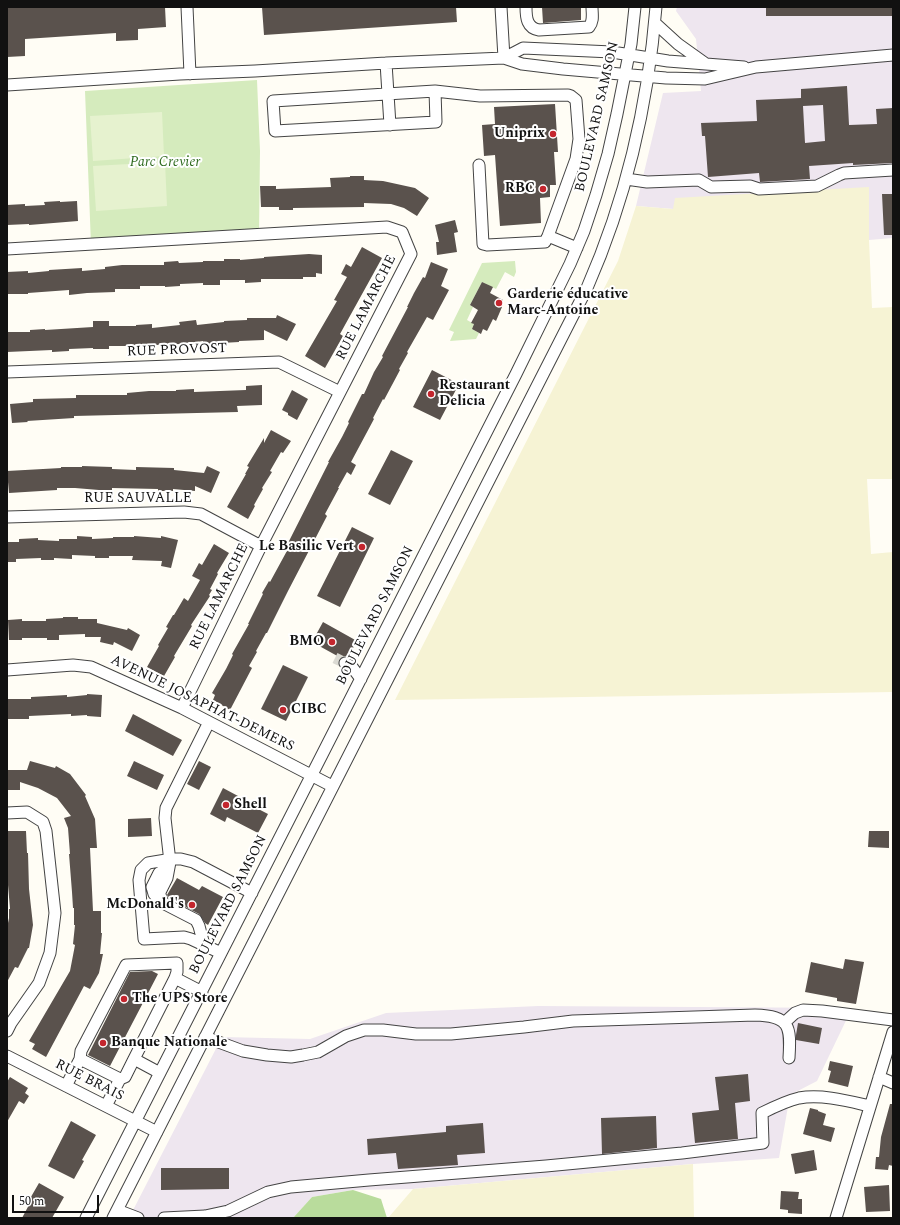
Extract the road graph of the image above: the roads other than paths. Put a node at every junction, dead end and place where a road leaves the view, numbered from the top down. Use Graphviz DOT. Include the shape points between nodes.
graph roads {
  1 [pos="187,7"];
  2 [pos="501,7"];
  3 [pos="526,7"];
  4 [pos="592,7"];
  5 [pos="635,7"];
  6 [pos="656,7"];
  7 [pos="655,22"];
  8 [pos="629,55"];
  9 [pos="893,55"];
  10 [pos="504,58"];
  11 [pos="650,58"];
  12 [pos="386,63"];
  13 [pos="706,64"];
  14 [pos="756,68"];
  15 [pos="190,74"];
  16 [pos="625,74"];
  17 [pos="648,77"];
  18 [pos="7,85"];
  19 [pos="435,91"];
  20 [pos="388,94"];
  21 [pos="390,125"];
  22 [pos="479,165"];
  23 [pos="893,170"];
  24 [pos="626,179"];
  25 [pos="548,236"];
  26 [pos="577,248"];
  27 [pos="7,249"];
  28 [pos="7,372"];
  29 [pos="340,392"];
  30 [pos="7,517"];
  31 [pos="261,546"];
  32 [pos="345,663"];
  33 [pos="7,670"];
  34 [pos="361,679"];
  35 [pos="182,708"];
  36 [pos="209,722"];
  37 [pos="312,775"];
  38 [pos="332,786"];
  39 [pos="7,814"];
  40 [pos="169,863"];
  41 [pos="252,893"];
  42 [pos="204,945"];
  43 [pos="221,953"];
  44 [pos="175,978"];
  45 [pos="202,992"];
  46 [pos="893,1020"];
  47 [pos="784,1023"];
  48 [pos="7,1031"];
  49 [pos="893,1032"];
  50 [pos="205,1037"];
  51 [pos="7,1056"];
  52 [pos="789,1058"];
  53 [pos="80,1059"];
  54 [pos="134,1059"];
  55 [pos="160,1073"];
  56 [pos="879,1078"];
  57 [pos="120,1079"];
  58 [pos="893,1083"];
  59 [pos="66,1086"];
  60 [pos="106,1106"];
  61 [pos="870,1106"];
  62 [pos="135,1122"];
  63 [pos="157,1132"];
  64 [pos="115,1214"];
  65 [pos="86,1218"];
  66 [pos="138,1218"];
  67 [pos="164,1218"];
  68 [pos="836,1218"];
  1 -- 15 [label="street"];
  2 -- 10 [label="street"];
  3 -- 4 [label="street" via="528,23 539,30 589,27"];
  5 -- 8 [label="street, BOULEVARD SAMSON"];
  6 -- 7 [label="street"];
  7 -- 11 [label="street"];
  7 -- 13 [label="street"];
  8 -- 10 [label="street" via="523,48"];
  8 -- 11 [label="street"];
  8 -- 16 [label="street, BOULEVARD SAMSON"];
  9 -- 14 [label="street"];
  10 -- 12 [label="street"];
  10 -- 16 [label="street" via="531,65"];
  11 -- 13 [label="street"];
  11 -- 17 [label="street"];
  12 -- 15 [label="street"];
  12 -- 20 [label="street"];
  13 -- 14 [label="street"];
  14 -- 17 [label="street" via="705,79"];
  15 -- 18 [label="street"];
  16 -- 17 [label="street"];
  16 -- 26 [label="street, BOULEVARD SAMSON" via="605,167"];
  17 -- 24 [label="street" via="638,134"];
  19 -- 20 [label="street"];
  19 -- 21 [label="street" via="436,122"];
  19 -- 25 [label="street" via="480,96 568,95 576,100 579,139 576,159"];
  20 -- 21 [label="street"];
  20 -- 21 [label="street" via="274,101 275,131"];
  22 -- 25 [label="street" via="483,244 545,242"];
  23 -- 24 [label="street" via="844,173 817,186 759,189 750,186 711,187 699,180 647,182"];
  24 -- 38 [label="street" via="602,252 583,295"];
  25 -- 26 [label="street"];
  26 -- 34 [label="street, BOULEVARD SAMSON"];
  27 -- 29 [label="street, RUE LAMARCHE" via="387,227 402,232 411,254"];
  28 -- 29 [label="street, RUE PROVOST" via="279,362"];
  29 -- 31 [label="street, RUE LAMARCHE"];
  30 -- 31 [label="street, RUE SAUVALLE" via="184,512 201,514"];
  31 -- 35 [label="street, RUE LAMARCHE"];
  32 -- 34 [label="street" via="352,667"];
  33 -- 35 [label="street, AVENUE JOSAPHAT-DEMERS" via="73,665 91,667"];
  34 -- 37 [label="street, BOULEVARD SAMSON"];
  35 -- 36 [label="street, AVENUE JOSAPHAT-DEMERS"];
  36 -- 37 [label="street, AVENUE JOSAPHAT-DEMERS"];
  36 -- 40 [label="street" via="166,808"];
  37 -- 38 [label="street, AVENUE JOSAPHAT-DEMERS"];
  37 -- 41 [label="street, BOULEVARD SAMSON"];
  38 -- 50 [label="street"];
  39 -- 48 [label="street" via="27,812 43,822 55,913 50,953 39,983"];
  40 -- 41 [label="street" via="181,859 193,862"];
  40 -- 42 [label="street" via="159,873 152,887 154,894 163,903 196,920"];
  40 -- 42 [label="street" via="150,862 142,867 139,873 144,939 184,937"];
  41 -- 43 [label="street, BOULEVARD SAMSON"];
  42 -- 43 [label="street"];
  43 -- 45 [label="street, BOULEVARD SAMSON"];
  44 -- 45 [label="street"];
  44 -- 53 [label="street" via="177,963 126,965 81,1052"];
  44 -- 54 [label="street"];
  45 -- 55 [label="street, BOULEVARD SAMSON"];
  46 -- 47 [label="street" via="803,1010 795,1013"];
  47 -- 50 [label="street" via="768,1016 743,1015 573,1021 451,1034 371,1030 356,1032 318,1052 303,1056 243,1051"];
  47 -- 52 [label="street" via="790,1034"];
  49 -- 56 [label="street"];
  50 -- 63 [label="street"];
  51 -- 59 [label="street, RUE BRAIS"];
  53 -- 57 [label="street"];
  53 -- 59 [label="street"];
  54 -- 55 [label="street"];
  54 -- 57 [label="street" via="125,1077"];
  55 -- 62 [label="street, BOULEVARD SAMSON"];
  56 -- 58 [label="street"];
  56 -- 61 [label="street"];
  57 -- 60 [label="street"];
  59 -- 60 [label="street, RUE BRAIS"];
  60 -- 62 [label="street, RUE BRAIS"];
  61 -- 67 [label="street" via="822,1098 792,1100 762,1113 763,1143 554,1166 291,1187 268,1192 228,1211 205,1216"];
  61 -- 68 [label="street"];
  62 -- 63 [label="street, RUE BRAIS"];
  62 -- 65 [label="street, BOULEVARD SAMSON"];
  63 -- 64 [label="street"];
  64 -- 66 [label="street"];
}
